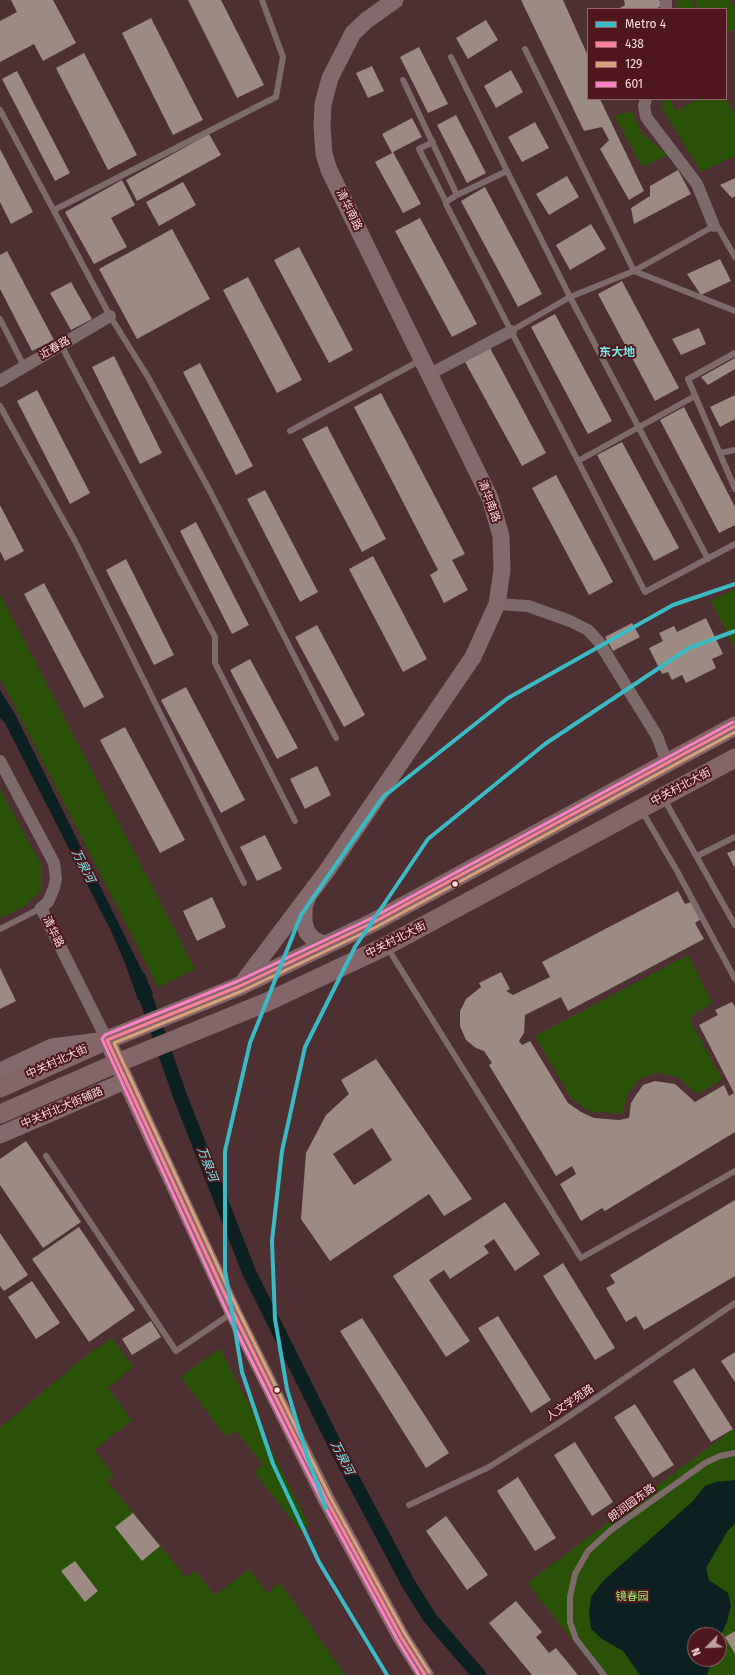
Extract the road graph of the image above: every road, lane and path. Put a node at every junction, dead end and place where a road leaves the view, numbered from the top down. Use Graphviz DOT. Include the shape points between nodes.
graph roads {
  1 [pos="262,0"];
  2 [pos="395,0"];
  3 [pos="525,49"];
  4 [pos="451,57"];
  5 [pos="403,80"];
  6 [pos="646,100"];
  7 [pos="0,110"];
  8 [pos="433,142"];
  9 [pos="507,171"];
  10 [pos="457,195"];
  11 [pos="446,202"];
  12 [pos="54,210"];
  13 [pos="714,226"];
  14 [pos="735,257"];
  15 [pos="634,271"];
  16 [pos="570,297"];
  17 [pos="735,311"];
  18 [pos="110,316"];
  19 [pos="0,319"];
  20 [pos="511,331"];
  21 [pos="61,345"];
  22 [pos="735,353"];
  23 [pos="24,366"];
  24 [pos="426,367"];
  25 [pos="0,381"];
  26 [pos="695,396"];
  27 [pos="0,406"];
  28 [pos="640,427"];
  29 [pos="290,431"];
  30 [pos="735,450"];
  31 [pos="720,453"];
  32 [pos="578,461"];
  33 [pos="735,489"];
  34 [pos="735,544"];
  35 [pos="708,559"];
  36 [pos="497,604"];
  37 [pos="735,726"];
  38 [pos="336,738"];
  39 [pos="735,758"];
  40 [pos="0,761"];
  41 [pos="667,763"];
  42 [pos="663,797"];
  43 [pos="640,809"];
  44 [pos="295,821"];
  45 [pos="735,838"];
  46 [pos="697,856"];
  47 [pos="244,883"];
  48 [pos="309,894"];
  49 [pos="42,908"];
  50 [pos="735,925"];
  51 [pos="0,929"];
  52 [pos="325,945"];
  53 [pos="386,946"];
  54 [pos="735,979"];
  55 [pos="240,986"];
  56 [pos="107,1040"];
  57 [pos="117,1063"];
  58 [pos="0,1071"];
  59 [pos="125,1081"];
  60 [pos="0,1088"];
  61 [pos="0,1114"];
  62 [pos="0,1135"];
  63 [pos="46,1156"];
  64 [pos="735,1171"];
  65 [pos="735,1303"];
  66 [pos="233,1312"];
  67 [pos="735,1453"];
  68 [pos="409,1506"];
  69 [pos="425,1675"];
  70 [pos="604,1675"];
  1 -- 12 [label="lane" via="283,57 276,97"];
  2 -- 24 [label="street, 清华南路" via="353,33 330,78 323,104 324,154 329,170"];
  3 -- 15 [label="lane"];
  4 -- 9 [label="lane"];
  5 -- 8 [label="lane"];
  6 -- 13 [label="street" via="646,117 697,184"];
  7 -- 12 [label="lane"];
  8 -- 10 [label="lane"];
  8 -- 11 [label="lane" via="419,149"];
  9 -- 10 [label="lane"];
  9 -- 16 [label="lane"];
  10 -- 11 [label="lane"];
  11 -- 20 [label="lane"];
  12 -- 18 [label="lane"];
  13 -- 14 [label="lane" via="719,229"];
  13 -- 15 [label="lane"];
  15 -- 16 [label="lane"];
  15 -- 17 [label="lane"];
  16 -- 20 [label="lane"];
  16 -- 28 [label="lane"];
  18 -- 21 [label="street, 近春路"];
  18 -- 38 [label="lane" via="178,431"];
  19 -- 23 [label="lane"];
  20 -- 24 [label="street"];
  20 -- 32 [label="lane"];
  21 -- 23 [label="street, 近春路"];
  21 -- 44 [label="lane" via="215,637 215,663"];
  22 -- 26 [label="lane" via="688,379"];
  23 -- 25 [label="street, 近春路"];
  24 -- 29 [label="lane"];
  24 -- 36 [label="street, 清华南路" via="490,498 501,536 502,570"];
  26 -- 28 [label="lane"];
  26 -- 31 [label="lane"];
  27 -- 47 [label="lane" via="75,542"];
  28 -- 32 [label="lane"];
  28 -- 35 [label="lane"];
  30 -- 31 [label="lane"];
  31 -- 33 [label="lane"];
  32 -- 35 [label="lane" via="645,592"];
  34 -- 35 [label="lane"];
  36 -- 41 [label="street" via="528,606 588,630 599,642 657,736"];
  36 -- 48 [label="street, 清华南路" via="473,657"];
  37 -- 41 [label="main road, 中关村北大街"];
  39 -- 42 [label="main road, 中关村北大街"];
  40 -- 49 [label="street, 清华路" via="54,863 54,888 48,902"];
  41 -- 52 [label="main road, 中关村北大街" via="374,922"];
  42 -- 43 [label="main road, 中关村北大街"];
  42 -- 46 [label="lane"];
  43 -- 53 [label="main road, 中关村北大街"];
  43 -- 54 [label="lane" via="677,871"];
  45 -- 46 [label="lane"];
  46 -- 50 [label="lane"];
  48 -- 52 [label="street" via="304,907 307,932 320,944"];
  48 -- 55 [label="street, 清华南路"];
  49 -- 51 [label="lane"];
  49 -- 56 [label="street, 清华路"];
  52 -- 55 [label="main road, 中关村北大街"];
  53 -- 57 [label="main road, 中关村北大街" via="267,1002"];
  53 -- 64 [label="lane" via="581,1258"];
  55 -- 56 [label="main road, 中关村北大街"];
  56 -- 57 [label="street"];
  56 -- 58 [label="street" via="52,1047"];
  56 -- 60 [label="main road, 中关村北大街"];
  57 -- 59 [label="street"];
  57 -- 61 [label="main road, 中关村北大街"];
  59 -- 62 [label="street, 中关村北大街辅路"];
  59 -- 66 [label="street"];
  63 -- 66 [label="lane" via="176,1351"];
  65 -- 68 [label="lane, 人文学苑路" via="562,1421 489,1467"];
  66 -- 69 [label="street" via="359,1562"];
  67 -- 70 [label="lane, 朗润园东路" via="705,1463 611,1530 588,1551 575,1574 570,1597 570,1622 576,1639"];
}
